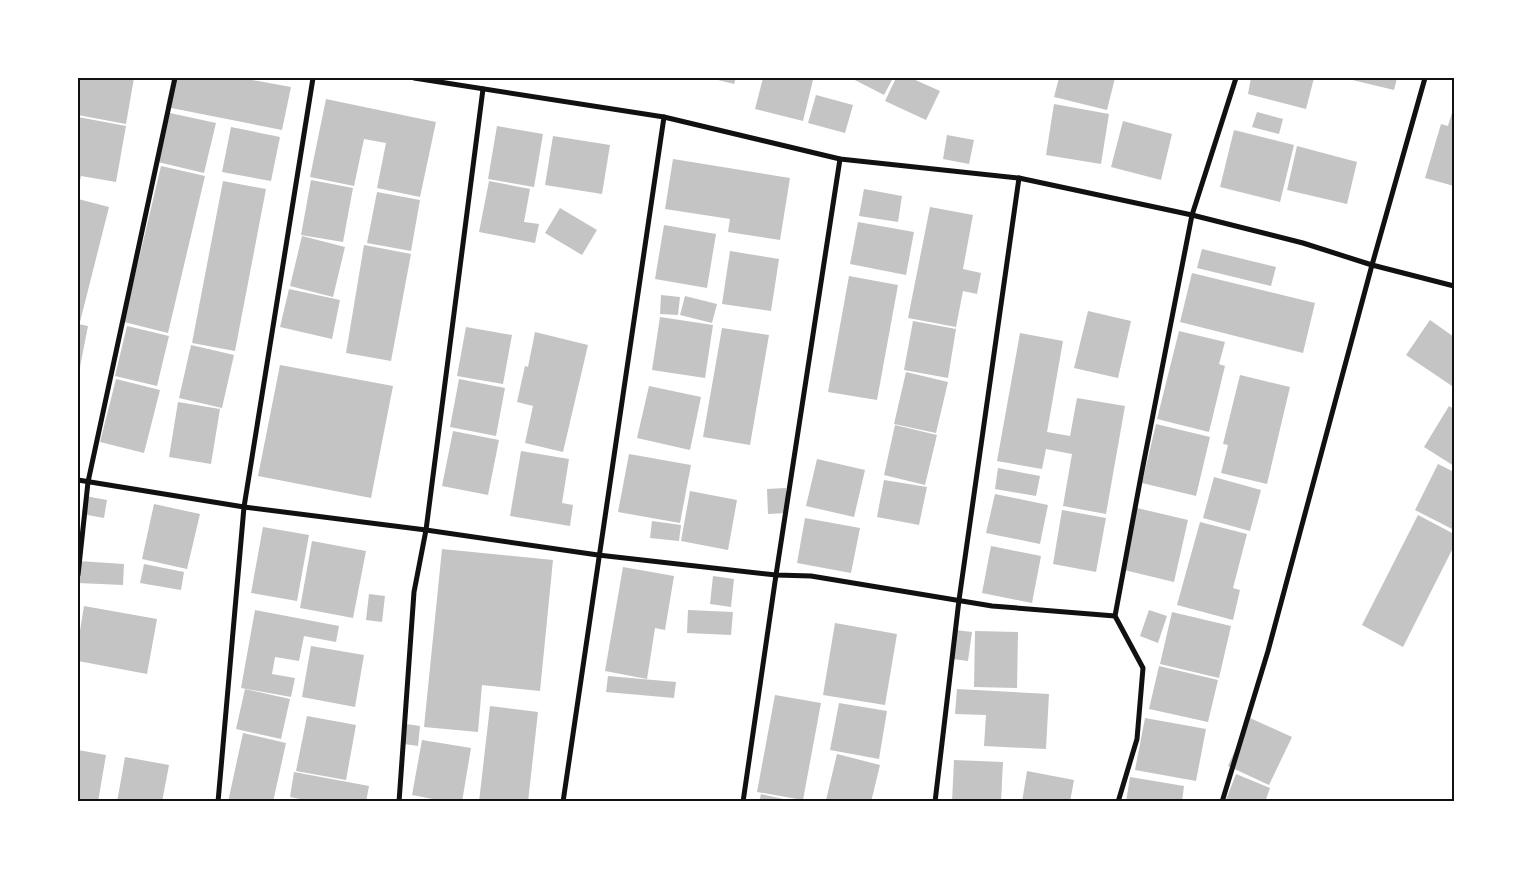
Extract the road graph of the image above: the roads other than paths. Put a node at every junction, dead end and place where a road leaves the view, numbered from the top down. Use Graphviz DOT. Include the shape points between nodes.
graph roads {
  1 [pos="175,78"];
  2 [pos="313,78"];
  3 [pos="414,78"];
  4 [pos="1236,78"];
  5 [pos="1425,78"];
  6 [pos="483,89"];
  7 [pos="664,118"];
  8 [pos="840,159"];
  9 [pos="1018,178"];
  10 [pos="1192,215"];
  11 [pos="1372,265"];
  12 [pos="1454,286"];
  13 [pos="78,480"];
  14 [pos="88,482"];
  15 [pos="244,507"];
  16 [pos="426,530"];
  17 [pos="598,555"];
  18 [pos="78,575"];
  19 [pos="776,575"];
  20 [pos="959,600"];
  21 [pos="1115,616"];
  22 [pos="218,802"];
  23 [pos="399,802"];
  24 [pos="563,802"];
  25 [pos="743,802"];
  26 [pos="935,802"];
  27 [pos="1118,802"];
  28 [pos="1222,802"];
  1 -- 14 [label="street"];
  2 -- 15 [label="street"];
  3 -- 6 [label="street"];
  4 -- 10 [label="street"];
  5 -- 11 [label="street"];
  6 -- 7 [label="street"];
  6 -- 16 [label="street"];
  7 -- 8 [label="street"];
  7 -- 17 [label="street"];
  8 -- 9 [label="street"];
  8 -- 19 [label="street"];
  9 -- 10 [label="street"];
  9 -- 20 [label="street"];
  10 -- 11 [label="street" via="1303,242"];
  10 -- 21 [label="street"];
  11 -- 12 [label="street"];
  11 -- 28 [label="street" via="1270,641"];
  13 -- 14 [label="street"];
  14 -- 15 [label="street"];
  14 -- 18 [label="street"];
  15 -- 16 [label="street"];
  15 -- 22 [label="street"];
  16 -- 17 [label="street"];
  16 -- 23 [label="street" via="414,592"];
  17 -- 19 [label="street"];
  17 -- 24 [label="street"];
  19 -- 20 [label="street" via="811,576"];
  19 -- 25 [label="street"];
  20 -- 21 [label="street" via="992,606"];
  20 -- 26 [label="street"];
  21 -- 27 [label="street" via="1142,668 1137,740"];
}
